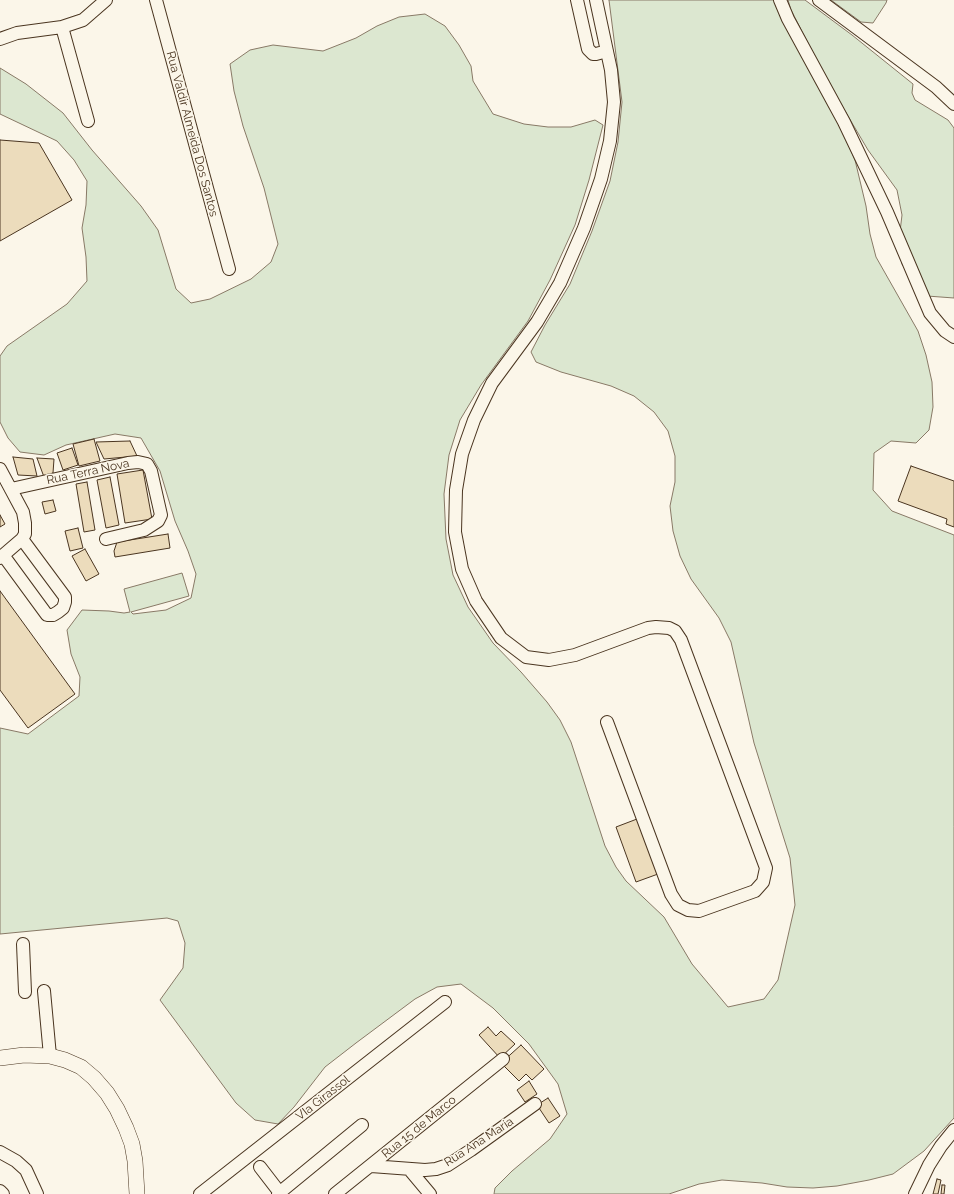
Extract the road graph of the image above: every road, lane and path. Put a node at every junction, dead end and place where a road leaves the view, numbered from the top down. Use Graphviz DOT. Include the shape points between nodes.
graph roads {
  1 [pos="106,0"];
  2 [pos="156,0"];
  3 [pos="577,0"];
  4 [pos="596,0"];
  5 [pos="780,0"];
  6 [pos="819,0"];
  7 [pos="62,27"];
  8 [pos="0,38"];
  9 [pos="607,51"];
  10 [pos="954,104"];
  11 [pos="88,121"];
  12 [pos="229,269"];
  13 [pos="954,337"];
  14 [pos="0,469"];
  15 [pos="11,489"];
  16 [pos="22,539"];
  17 [pos="106,539"];
  18 [pos="2,556"];
  19 [pos="607,722"];
  20 [pos="23,944"];
  21 [pos="44,991"];
  22 [pos="25,992"];
  23 [pos="445,1002"];
  24 [pos="50,1056"];
  25 [pos="0,1058"];
  26 [pos="503,1059"];
  27 [pos="535,1104"];
  28 [pos="362,1125"];
  29 [pos="954,1130"];
  30 [pos="0,1152"];
  31 [pos="371,1166"];
  32 [pos="260,1167"];
  33 [pos="409,1169"];
  34 [pos="0,1191"];
  35 [pos="3,1194"];
  36 [pos="36,1194"];
  37 [pos="137,1194"];
  38 [pos="200,1194"];
  39 [pos="279,1194"];
  40 [pos="335,1194"];
  41 [pos="430,1194"];
  42 [pos="915,1194"];
  1 -- 7 [label="street" via="83,20"];
  2 -- 12 [label="street, Rua Valdir Almeida Dos Santos"];
  3 -- 9 [label="street" via="588,49 593,54"];
  4 -- 9 [label="street"];
  5 -- 13 [label="street" via="844,122 887,212 930,313 945,331"];
  6 -- 10 [label="street" via="936,87"];
  7 -- 8 [label="street"];
  7 -- 11 [label="street"];
  9 -- 19 [label="street" via="614,102 610,141 601,179 560,284 537,322 492,383 474,420 462,454 456,490 455,532 462,569 476,601 501,638 526,657 549,660 574,655 656,626 675,631 681,640 766,868 763,882 755,891 699,911 688,910 678,905 671,894"];
  14 -- 15 [label="street"];
  15 -- 16 [label="street" via="23,512 25,534"];
  15 -- 17 [label="street, Rua Terra Nova" via="128,463 147,464 151,471 161,515 158,521 144,530"];
  16 -- 18 [label="street"];
  16 -- 18 [label="street" via="65,597 63,608 53,615 47,615"];
  20 -- 22 [label="street"];
  21 -- 24 [label="street"];
  23 -- 38 [label="street, VIa Girassol"];
  24 -- 25 [label="main road" via="24,1055"];
  24 -- 37 [label="main road" via="81,1067 107,1093 132,1144"];
  26 -- 31 [label="street, Rua 15 de Marco"];
  27 -- 33 [label="street, Rua Ana Maria" via="448,1165 436,1169"];
  28 -- 39 [label="street"];
  29 -- 42 [label="street" via="929,1165"];
  30 -- 36 [label="street" via="26,1170"];
  31 -- 33 [label="street, Rua Ana Maria"];
  31 -- 40 [label="street, Rua 15 de Marco"];
  32 -- 39 [label="street"];
  33 -- 41 [label="street"];
  34 -- 35 [label="street"];
}
